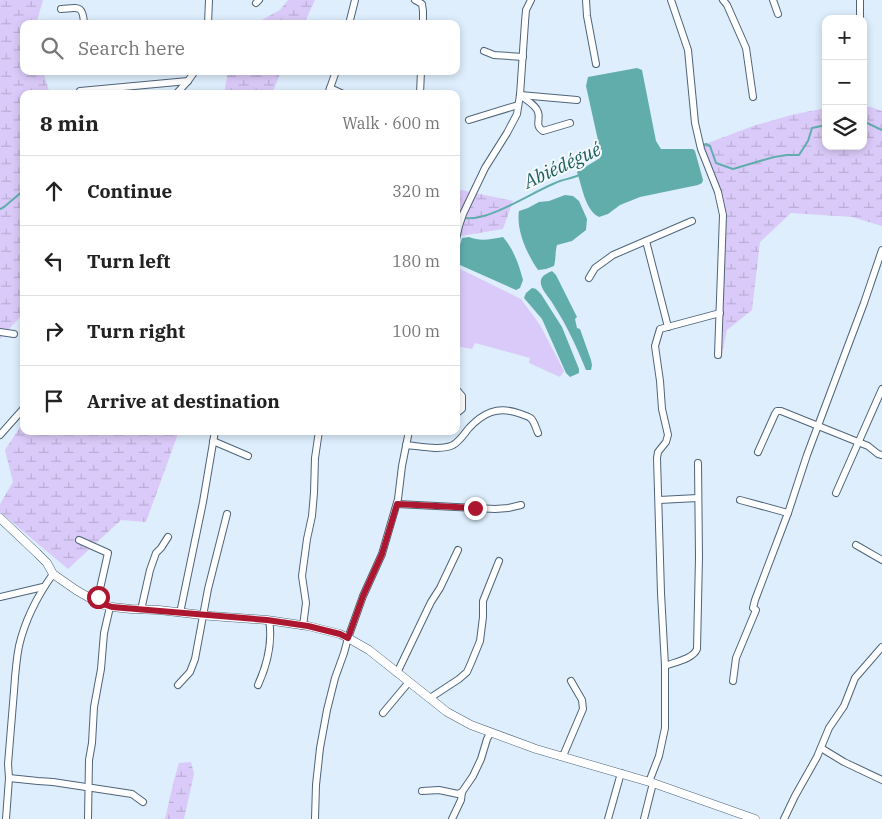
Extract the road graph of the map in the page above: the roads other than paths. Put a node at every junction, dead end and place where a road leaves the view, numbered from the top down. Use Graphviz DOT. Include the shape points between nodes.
graph roads {
  1 [pos="209,0"];
  2 [pos="355,0"];
  3 [pos="415,0"];
  4 [pos="531,0"];
  5 [pos="586,0"];
  6 [pos="671,0"];
  7 [pos="723,0"];
  8 [pos="773,0"];
  9 [pos="860,0"];
  10 [pos="61,9"];
  11 [pos="778,14"];
  12 [pos="860,15"];
  13 [pos="84,20"];
  14 [pos="208,20"];
  15 [pos="350,20"];
  16 [pos="423,20"];
  17 [pos="484,51"];
  18 [pos="523,57"];
  19 [pos="596,64"];
  20 [pos="193,75"];
  21 [pos="335,75"];
  22 [pos="421,75"];
  23 [pos="188,81"];
  24 [pos="91,90"];
  25 [pos="180,90"];
  26 [pos="329,90"];
  27 [pos="420,90"];
  28 [pos="520,95"];
  29 [pos="753,97"];
  30 [pos="577,100"];
  31 [pos="518,105"];
  32 [pos="469,120"];
  33 [pos="570,123"];
  34 [pos="692,221"];
  35 [pos="460,224"];
  36 [pos="646,241"];
  37 [pos="882,250"];
  38 [pos="589,278"];
  39 [pos="720,313"];
  40 [pos="668,327"];
  41 [pos="0,332"];
  42 [pos="14,334"];
  43 [pos="718,355"];
  44 [pos="882,389"];
  45 [pos="460,394"];
  46 [pos="20,412"];
  47 [pos="460,412"];
  48 [pos="818,426"];
  49 [pos="538,433"];
  50 [pos="0,435"];
  51 [pos="214,435"];
  52 [pos="318,435"];
  53 [pos="408,435"];
  54 [pos="213,441"];
  55 [pos="858,442"];
  56 [pos="406,445"];
  57 [pos="758,452"];
  58 [pos="882,455"];
  59 [pos="248,456"];
  60 [pos="698,463"];
  61 [pos="836,494"];
  62 [pos="698,498"];
  63 [pos="659,500"];
  64 [pos="740,500"];
  65 [pos="397,504"];
  66 [pos="521,505"];
  67 [pos="788,513"];
  68 [pos="227,514"];
  69 [pos="0,518"];
  70 [pos="168,537"];
  71 [pos="80,540"];
  72 [pos="856,545"];
  73 [pos="458,550"];
  74 [pos="882,560"];
  75 [pos="499,561"];
  76 [pos="54,574"];
  77 [pos="43,587"];
  78 [pos="0,597"];
  79 [pos="97,602"];
  80 [pos="110,607"];
  81 [pos="141,610"];
  82 [pos="180,613"];
  83 [pos="203,615"];
  84 [pos="269,620"];
  85 [pos="303,626"];
  86 [pos="348,638"];
  87 [pos="882,646"];
  88 [pos="665,666"];
  89 [pos="397,673"];
  90 [pos="571,681"];
  91 [pos="733,681"];
  92 [pos="409,682"];
  93 [pos="178,684"];
  94 [pos="258,685"];
  95 [pos="430,698"];
  96 [pos="383,713"];
  97 [pos="491,732"];
  98 [pos="821,748"];
  99 [pos="563,756"];
  100 [pos="622,773"];
  101 [pos="9,778"];
  102 [pos="882,780"];
  103 [pos="651,782"];
  104 [pos="90,788"];
  105 [pos="422,791"];
  106 [pos="462,792"];
  107 [pos="143,802"];
  108 [pos="6,819"];
  109 [pos="88,819"];
  110 [pos="315,819"];
  111 [pos="452,819"];
  112 [pos="608,819"];
  113 [pos="644,819"];
  114 [pos="755,819"];
  115 [pos="784,819"];
  1 -- 14 [label="street"];
  2 -- 15 [label="street"];
  3 -- 16 [label="street" via="422,4"];
  4 -- 18 [label="street" via="526,10"];
  5 -- 19 [label="street"];
  6 -- 39 [label="street" via="688,50 695,124 718,192 722,215"];
  7 -- 29 [label="street" via="746,48"];
  8 -- 11 [label="street"];
  9 -- 12 [label="street"];
  10 -- 13 [label="street" via="81,9"];
  17 -- 18 [label="street"];
  18 -- 28 [label="street"];
  20 -- 23 [label="street"];
  21 -- 26 [label="street"];
  22 -- 27 [label="street"];
  23 -- 24 [label="street"];
  23 -- 25 [label="street"];
  28 -- 30 [label="street"];
  28 -- 31 [label="street"];
  28 -- 33 [label="street" via="539,113 540,130"];
  31 -- 32 [label="street"];
  31 -- 35 [label="street" via="517,114 486,168"];
  34 -- 36 [label="street"];
  36 -- 38 [label="street" via="613,255 595,268"];
  36 -- 40 [label="street"];
  37 -- 48 [label="street"];
  39 -- 40 [label="street"];
  39 -- 43 [label="street"];
  40 -- 63 [label="street" via="660,329 655,346 668,435 657,458"];
  41 -- 42 [label="street"];
  44 -- 55 [label="street"];
  45 -- 47 [label="street"];
  46 -- 50 [label="street"];
  48 -- 55 [label="street"];
  48 -- 57 [label="street" via="777,411"];
  48 -- 67 [label="street"];
  49 -- 56 [label="street" via="534,420 502,410 486,414 462,438 446,448"];
  51 -- 54 [label="street"];
  52 -- 85 [label="street" via="312,516 302,576 306,603"];
  53 -- 56 [label="street"];
  54 -- 59 [label="street"];
  54 -- 82 [label="street" via="204,502"];
  55 -- 58 [label="street"];
  55 -- 61 [label="street"];
  56 -- 65 [label="street"];
  60 -- 62 [label="street"];
  62 -- 63 [label="street"];
  62 -- 88 [label="street" via="698,649 691,657"];
  63 -- 88 [label="street"];
  64 -- 67 [label="street"];
  65 -- 66 [label="street" via="496,509"];
  65 -- 86 [label="street" via="382,554"];
  67 -- 91 [label="street" via="755,600 753,608 756,610 736,658"];
  68 -- 83 [label="street"];
  69 -- 76 [label="street" via="37,552"];
  70 -- 81 [label="street" via="156,553"];
  71 -- 79 [label="street" via="108,553"];
  72 -- 74 [label="street"];
  73 -- 89 [label="street"];
  75 -- 95 [label="street" via="483,600 480,641 467,672"];
  76 -- 77 [label="street"];
  76 -- 79 [label="street"];
  77 -- 78 [label="street"];
  77 -- 101 [label="street" via="19,646"];
  79 -- 80 [label="street"];
  80 -- 81 [label="street"];
  80 -- 104 [label="street" via="94,707"];
  81 -- 82 [label="street"];
  82 -- 83 [label="street"];
  83 -- 84 [label="street"];
  83 -- 93 [label="street" via="190,672"];
  84 -- 85 [label="street"];
  84 -- 94 [label="street" via="268,662"];
  85 -- 86 [label="street"];
  86 -- 89 [label="street"];
  86 -- 110 [label="street" via="335,678 320,748"];
  87 -- 98 [label="street" via="855,678"];
  88 -- 103 [label="street" via="665,728"];
  89 -- 92 [label="street"];
  90 -- 99 [label="street" via="582,700 583,709"];
  92 -- 95 [label="street"];
  92 -- 96 [label="street"];
  95 -- 97 [label="street" via="447,712"];
  97 -- 99 [label="street"];
  97 -- 106 [label="street" via="473,776"];
  98 -- 102 [label="street"];
  98 -- 115 [label="street"];
  99 -- 100 [label="street"];
  100 -- 103 [label="street"];
  100 -- 112 [label="street"];
  101 -- 104 [label="street"];
  101 -- 108 [label="street"];
  103 -- 113 [label="street"];
  103 -- 114 [label="street"];
  104 -- 107 [label="street" via="132,794"];
  104 -- 109 [label="street"];
  105 -- 106 [label="street"];
  106 -- 111 [label="street"];
}
